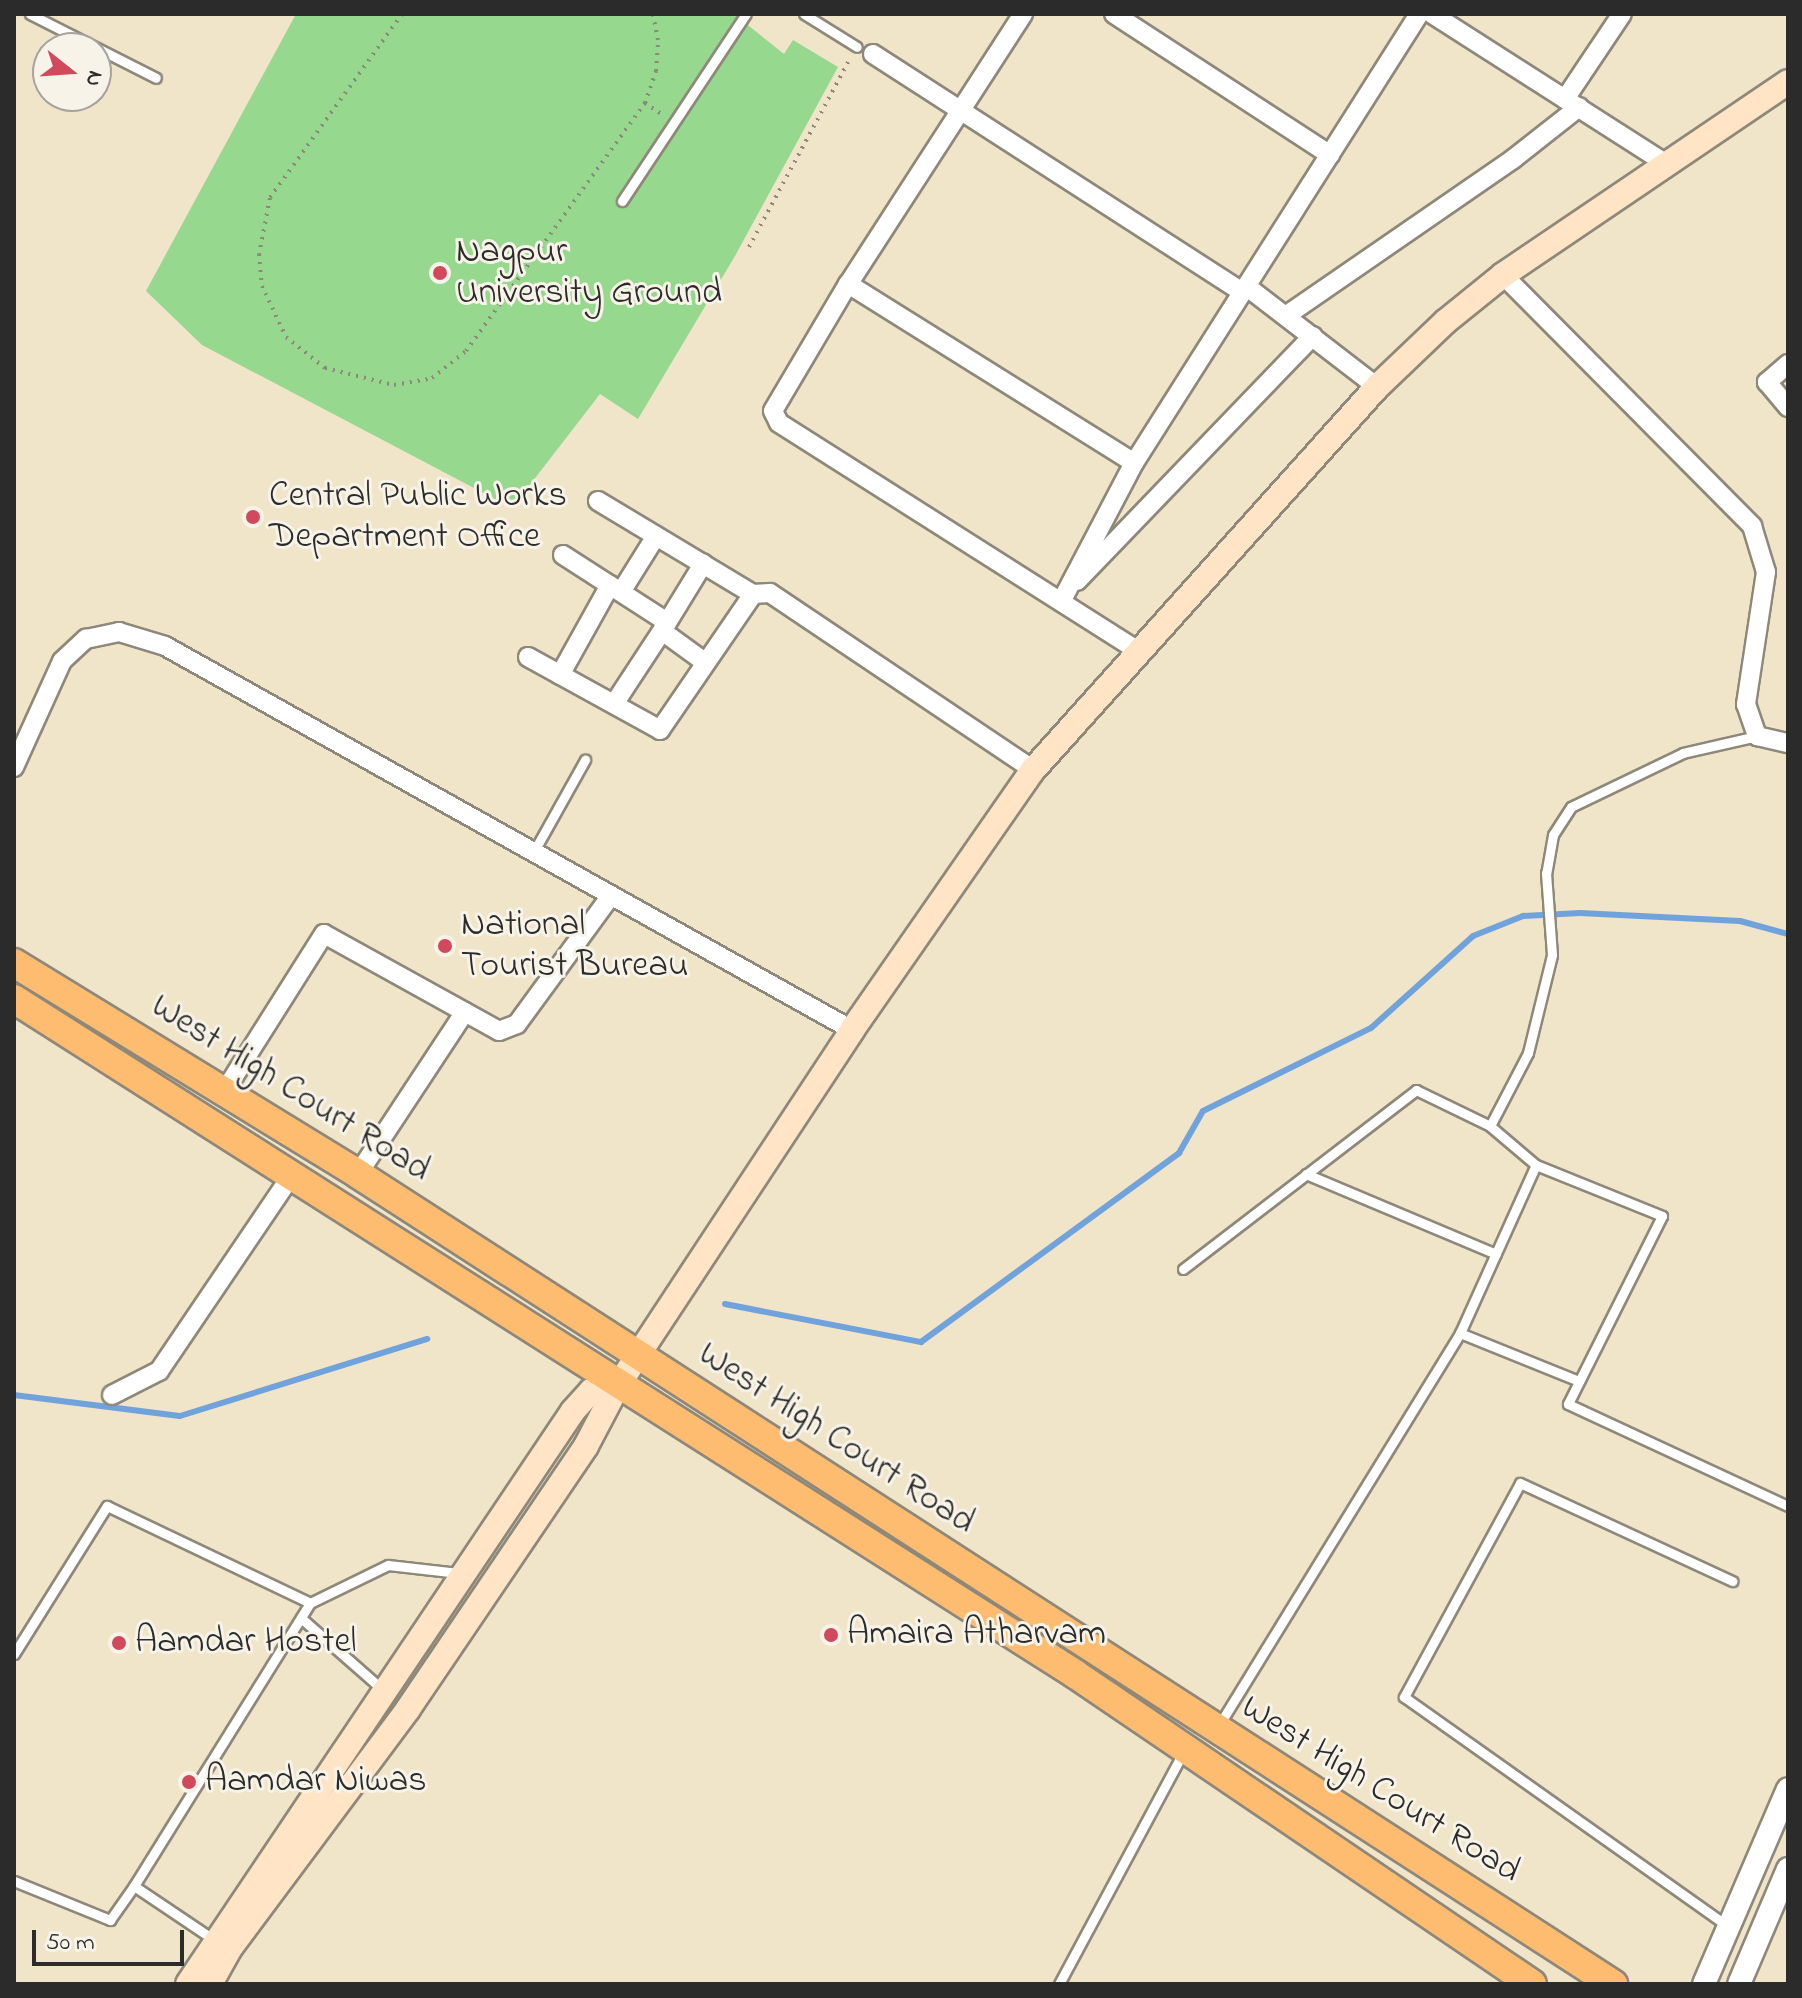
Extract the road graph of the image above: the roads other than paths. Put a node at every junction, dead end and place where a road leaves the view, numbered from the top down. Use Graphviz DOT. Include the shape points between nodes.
graph roads {
  1 [pos="30,14"];
  2 [pos="746,14"];
  3 [pos="804,14"];
  4 [pos="1023,14"];
  5 [pos="1114,14"];
  6 [pos="1419,14"];
  7 [pos="1432,14"];
  8 [pos="1622,14"];
  9 [pos="865,51"];
  10 [pos="156,78"];
  11 [pos="1788,82"];
  12 [pos="1572,103"];
  13 [pos="960,112"];
  14 [pos="1330,155"];
  15 [pos="1665,163"];
  16 [pos="622,201"];
  17 [pos="1503,275"];
  18 [pos="848,284"];
  19 [pos="1244,289"];
  20 [pos="1287,315"];
  21 [pos="1313,336"];
  22 [pos="1788,364"];
  23 [pos="1377,387"];
  24 [pos="1788,407"];
  25 [pos="1134,463"];
  26 [pos="598,501"];
  27 [pos="656,536"];
  28 [pos="563,555"];
  29 [pos="703,564"];
  30 [pos="615,588"];
  31 [pos="753,594"];
  32 [pos="1065,594"];
  33 [pos="665,626"];
  34 [pos="1137,650"];
  35 [pos="528,657"];
  36 [pos="706,663"];
  37 [pos="560,675"];
  38 [pos="614,704"];
  39 [pos="1757,736"];
  40 [pos="1788,743"];
  41 [pos="585,760"];
  42 [pos="14,767"];
  43 [pos="1033,770"];
  44 [pos="533,853"];
  45 [pos="610,897"];
  46 [pos="14,963"];
  47 [pos="14,999"];
  48 [pos="465,1012"];
  49 [pos="852,1030"];
  50 [pos="224,1092"];
  51 [pos="1490,1126"];
  52 [pos="1536,1165"];
  53 [pos="358,1174"];
  54 [pos="1306,1174"];
  55 [pos="291,1176"];
  56 [pos="1496,1254"];
  57 [pos="1183,1269"];
  58 [pos="1460,1333"];
  59 [pos="639,1356"];
  60 [pos="1579,1381"];
  61 [pos="617,1387"];
  62 [pos="112,1395"];
  63 [pos="1788,1506"];
  64 [pos="467,1573"];
  65 [pos="1732,1581"];
  66 [pos="310,1603"];
  67 [pos="301,1618"];
  68 [pos="14,1654"];
  69 [pos="387,1693"];
  70 [pos="1215,1730"];
  71 [pos="1186,1748"];
  72 [pos="1788,1789"];
  73 [pos="1788,1869"];
  74 [pos="14,1881"];
  75 [pos="134,1886"];
  76 [pos="1729,1927"];
  77 [pos="222,1944"];
  78 [pos="188,1984"];
  79 [pos="210,1984"];
  80 [pos="1059,1984"];
  81 [pos="1532,1984"];
  82 [pos="1613,1984"];
  83 [pos="1704,1984"];
  84 [pos="1739,1984"];
  1 -- 10 [label="lane"];
  2 -- 16 [label="lane"];
  3 -- 9 [label="lane"];
  4 -- 13 [label="street"];
  5 -- 14 [label="street"];
  6 -- 14 [label="street"];
  7 -- 12 [label="street"];
  8 -- 12 [label="street"];
  9 -- 13 [label="street"];
  11 -- 15 [label="main road"];
  12 -- 15 [label="street"];
  12 -- 20 [label="street" via="1513,159"];
  13 -- 18 [label="street"];
  13 -- 19 [label="street"];
  14 -- 19 [label="street"];
  15 -- 17 [label="main road"];
  17 -- 23 [label="main road"];
  17 -- 39 [label="street" via="1752,526 1766,572 1746,704"];
  18 -- 25 [label="street"];
  18 -- 32 [label="street" via="773,411 779,423"];
  19 -- 20 [label="street"];
  19 -- 25 [label="street"];
  20 -- 21 [label="street"];
  21 -- 23 [label="street"];
  21 -- 32 [label="street"];
  22 -- 24 [label="street" via="1767,382"];
  23 -- 34 [label="main road"];
  25 -- 32 [label="street"];
  26 -- 27 [label="street"];
  27 -- 29 [label="street"];
  27 -- 30 [label="street"];
  28 -- 30 [label="street"];
  29 -- 31 [label="street"];
  29 -- 33 [label="street"];
  30 -- 33 [label="street"];
  30 -- 37 [label="street"];
  31 -- 36 [label="street"];
  31 -- 43 [label="street" via="770,593"];
  32 -- 34 [label="street"];
  33 -- 36 [label="street"];
  33 -- 38 [label="street"];
  34 -- 43 [label="main road"];
  35 -- 37 [label="street"];
  36 -- 38 [label="street" via="660,730"];
  37 -- 38 [label="street"];
  39 -- 40 [label="street"];
  39 -- 51 [label="lane" via="1683,753 1571,807 1553,835 1546,873 1552,955 1528,1053"];
  41 -- 44 [label="lane"];
  42 -- 44 [label="street" via="62,661 86,639 119,632 165,646"];
  43 -- 49 [label="main road"];
  44 -- 45 [label="street"];
  45 -- 48 [label="street" via="517,1024 499,1031"];
  45 -- 49 [label="street"];
  46 -- 50 [label="main road, West High Court Road"];
  47 -- 55 [label="main road, West High Court Road"];
  48 -- 50 [label="street" via="324,934"];
  48 -- 53 [label="street"];
  49 -- 59 [label="main road"];
  50 -- 53 [label="main road, West High Court Road"];
  51 -- 52 [label="lane"];
  51 -- 54 [label="lane" via="1416,1090"];
  52 -- 56 [label="lane"];
  52 -- 60 [label="lane" via="1662,1216"];
  53 -- 59 [label="main road, West High Court Road"];
  54 -- 56 [label="lane"];
  54 -- 57 [label="lane"];
  55 -- 61 [label="main road, West High Court Road"];
  55 -- 62 [label="street" via="159,1371"];
  56 -- 58 [label="lane"];
  58 -- 60 [label="lane"];
  58 -- 70 [label="lane"];
  59 -- 61 [label="main road"];
  59 -- 70 [label="main road, West High Court Road"];
  60 -- 63 [label="lane" via="1568,1404"];
  61 -- 64 [label="main road" via="591,1391 573,1411"];
  61 -- 71 [label="main road, West High Court Road"];
  61 -- 77 [label="main road" via="586,1446 408,1709"];
  64 -- 66 [label="lane" via="388,1565"];
  64 -- 69 [label="main road"];
  65 -- 76 [label="lane" via="1520,1483 1404,1697"];
  66 -- 67 [label="lane"];
  66 -- 68 [label="lane" via="107,1506"];
  67 -- 69 [label="lane"];
  67 -- 75 [label="lane"];
  69 -- 77 [label="main road"];
  70 -- 82 [label="main road, West High Court Road"];
  71 -- 80 [label="lane"];
  71 -- 81 [label="main road, West High Court Road"];
  72 -- 76 [label="street"];
  73 -- 84 [label="street"];
  74 -- 75 [label="lane" via="110,1920"];
  75 -- 77 [label="lane"];
  76 -- 83 [label="street"];
  77 -- 78 [label="main road"];
  77 -- 79 [label="main road"];
}
